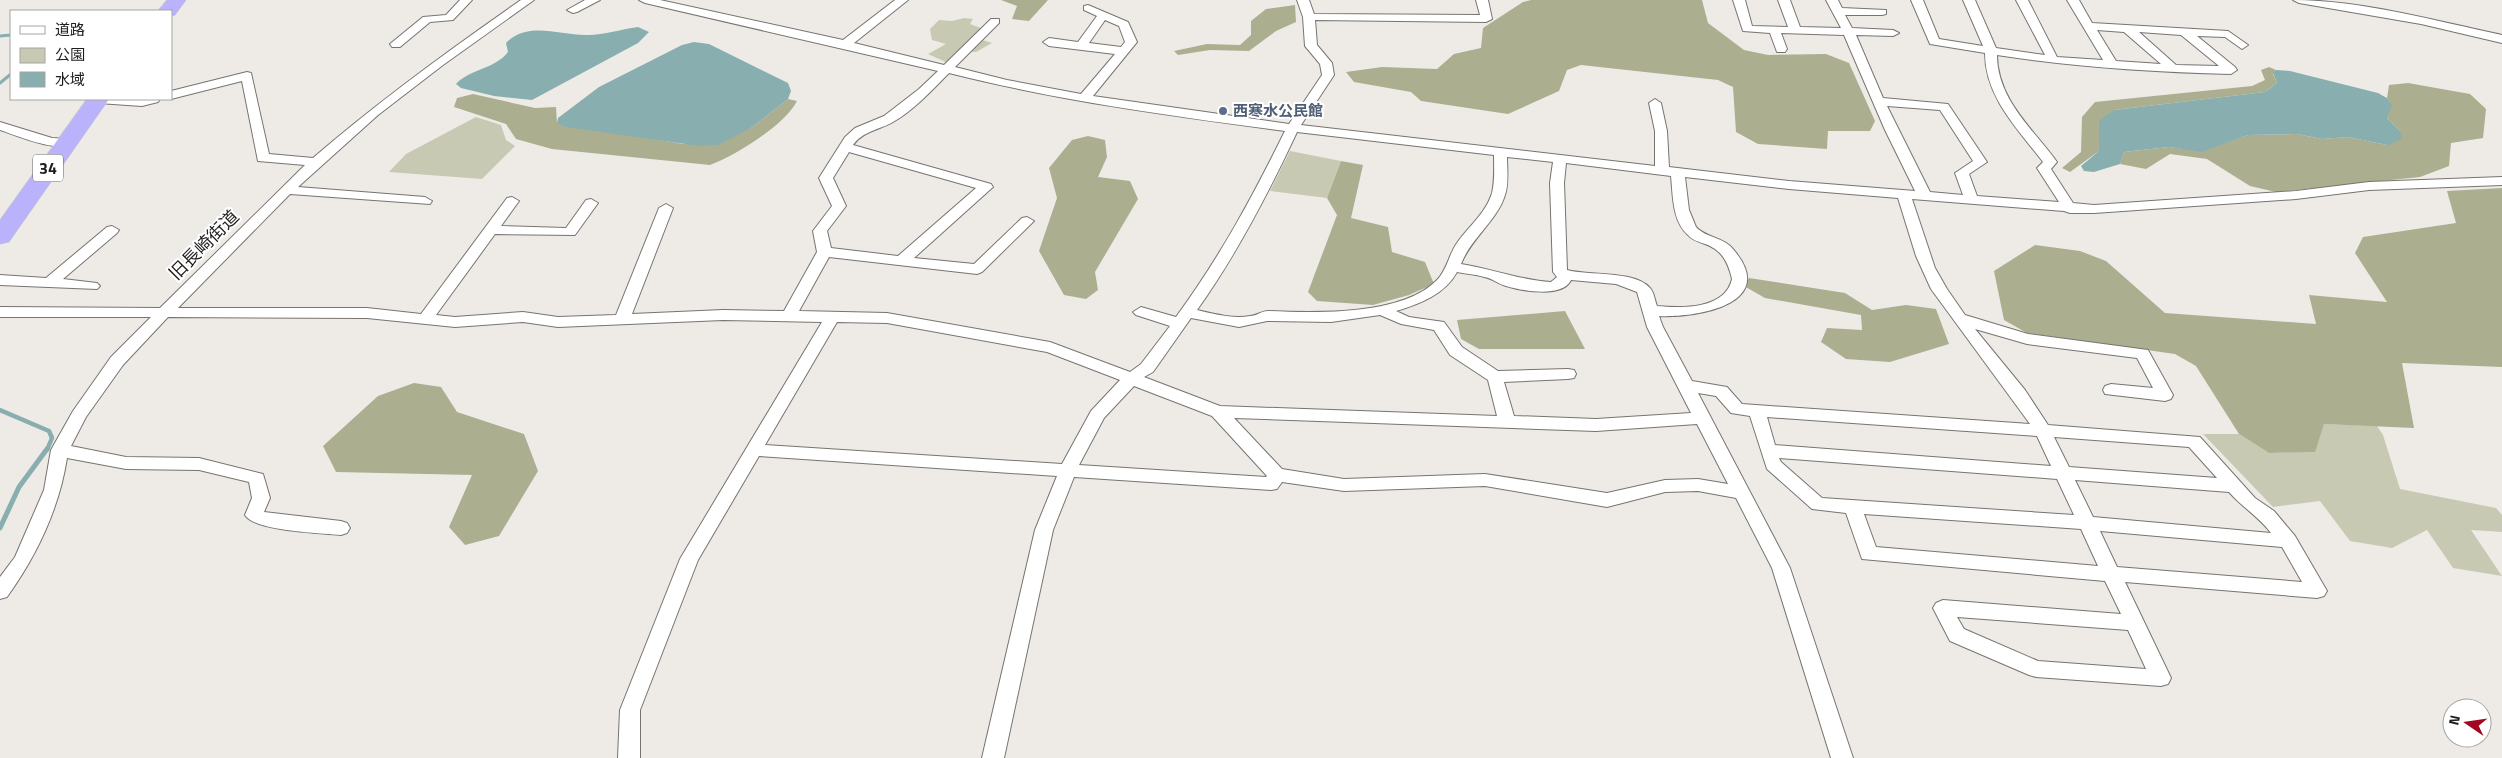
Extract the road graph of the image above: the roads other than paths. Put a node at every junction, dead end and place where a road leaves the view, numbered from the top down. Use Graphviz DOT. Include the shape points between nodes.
graph roads {
  1 [pos="177,0"];
  2 [pos="185,0"];
  3 [pos="466,0"];
  4 [pos="528,0"];
  5 [pos="594,0"];
  6 [pos="645,0"];
  7 [pos="902,0"];
  8 [pos="1303,0"];
  9 [pos="1482,0"];
  10 [pos="1739,0"];
  11 [pos="1784,0"];
  12 [pos="1917,0"];
  13 [pos="1969,0"];
  14 [pos="2022,0"];
  15 [pos="2073,0"];
  16 [pos="2299,0"];
  17 [pos="1835,5"];
  18 [pos="1088,8"];
  19 [pos="169,10"];
  20 [pos="573,10"];
  21 [pos="1882,12"];
  22 [pos="1104,14"];
  23 [pos="1309,17"];
  24 [pos="995,21"];
  25 [pos="2088,26"];
  26 [pos="1774,29"];
  27 [pos="1795,30"];
  28 [pos="2129,30"];
  29 [pos="1848,31"];
  30 [pos="2185,32"];
  31 [pos="1893,33"];
  32 [pos="2502,40"];
  33 [pos="1049,42"];
  34 [pos="396,44"];
  35 [pos="845,44"];
  36 [pos="2242,45"];
  37 [pos="1081,46"];
  38 [pos="1781,49"];
  39 [pos="1124,51"];
  40 [pos="1991,51"];
  41 [pos="2053,60"];
  42 [pos="2112,65"];
  43 [pos="2174,69"];
  44 [pos="946,70"];
  45 [pos="172,95"];
  46 [pos="1084,99"];
  47 [pos="97,100"];
  48 [pos="113,100"];
  49 [pos="150,100"];
  50 [pos="1878,101"];
  51 [pos="1655,103"];
  52 [pos="0,126"];
  53 [pos="1293,128"];
  54 [pos="66,142"];
  55 [pos="845,147"];
  56 [pos="1501,153"];
  57 [pos="1560,160"];
  58 [pos="316,162"];
  59 [pos="1662,172"];
  60 [pos="1678,174"];
  61 [pos="2502,181"];
  62 [pos="287,190"];
  63 [pos="1904,196"];
  64 [pos="1925,196"];
  65 [pos="1972,200"];
  66 [pos="425,201"];
  67 [pos="512,201"];
  68 [pos="591,203"];
  69 [pos="666,208"];
  70 [pos="2070,209"];
  71 [pos="1027,222"];
  72 [pos="112,230"];
  73 [pos="491,230"];
  74 [pos="0,238"];
  75 [pos="824,252"];
  76 [pos="902,260"];
  77 [pos="1454,267"];
  78 [pos="1564,275"];
  79 [pos="0,280"];
  80 [pos="50,283"];
  81 [pos="92,286"];
  82 [pos="1381,310"];
  83 [pos="1649,311"];
  84 [pos="0,312"];
  85 [pos="1141,312"];
  86 [pos="162,313"];
  87 [pos="789,316"];
  88 [pos="833,316"];
  89 [pos="426,318"];
  90 [pos="622,318"];
  91 [pos="1185,319"];
  92 [pos="1960,319"];
  93 [pos="1568,374"];
  94 [pos="1495,377"];
  95 [pos="1131,379"];
  96 [pos="1685,386"];
  97 [pos="2111,390"];
  98 [pos="1757,410"];
  99 [pos="1218,412"];
  100 [pos="1700,418"];
  101 [pos="1507,422"];
  102 [pos="2043,431"];
  103 [pos="60,450"];
  104 [pos="754,450"];
  105 [pos="1768,451"];
  106 [pos="1068,470"];
  107 [pos="2063,472"];
  108 [pos="1276,475"];
  109 [pos="2233,486"];
  110 [pos="1743,493"];
  111 [pos="1853,507"];
  112 [pos="2087,523"];
  113 [pos="341,528"];
  114 [pos="2288,541"];
  115 [pos="2110,572"];
  116 [pos="0,592"];
  117 [pos="2135,623"];
  118 [pos="629,758"];
  119 [pos="993,758"];
  120 [pos="1842,758"];
  1 -- 2 [label="street"];
  1 -- 19 [label="highway"];
  3 -- 34 [label="street" via="449,18 427,18"];
  4 -- 58 [label="street, 旧長崎街道" via="431,68"];
  5 -- 20 [label="street"];
  6 -- 35 [label="street"];
  7 -- 35 [label="street"];
  8 -- 23 [label="street"];
  9 -- 23 [label="street" via="1486,19"];
  10 -- 26 [label="street" via="1747,28"];
  11 -- 27 [label="street"];
  12 -- 40 [label="street" via="1934,42"];
  13 -- 40 [label="street"];
  14 -- 41 [label="street"];
  15 -- 25 [label="street"];
  16 -- 32 [label="street" via="2421,21"];
  17 -- 21 [label="street"];
  17 -- 29 [label="street"];
  18 -- 22 [label="street"];
  22 -- 37 [label="street"];
  22 -- 39 [label="street" via="1124,24 1131,42"];
  23 -- 53 [label="street" via="1310,46 1326,63 1328,76"];
  24 -- 44 [label="street"];
  25 -- 28 [label="street"];
  25 -- 42 [label="street"];
  26 -- 27 [label="street"];
  26 -- 38 [label="street"];
  27 -- 29 [label="street"];
  28 -- 30 [label="street"];
  28 -- 43 [label="street"];
  29 -- 31 [label="street"];
  29 -- 50 [label="street"];
  30 -- 36 [label="street" via="2228,34"];
  30 -- 43 [label="street" via="2231,70"];
  33 -- 37 [label="street"];
  35 -- 44 [label="street"];
  37 -- 39 [label="street"];
  39 -- 46 [label="street"];
  40 -- 41 [label="street"];
  40 -- 70 [label="street" via="1991,66 2000,96 2050,162 2044,168"];
  41 -- 42 [label="street"];
  42 -- 43 [label="street"];
  44 -- 46 [label="street"];
  44 -- 55 [label="street" via="889,119 860,131"];
  45 -- 58 [label="street" via="247,76 263,158"];
  46 -- 53 [label="street"];
  47 -- 54 [label="highway, 34"];
  48 -- 49 [label="street"];
  50 -- 64 [label="street"];
  50 -- 65 [label="street" via="1944,107 1980,162 1962,173"];
  51 -- 59 [label="street" via="1661,131"];
  52 -- 54 [label="street" via="51,142"];
  53 -- 56 [label="street"];
  53 -- 91 [label="street" via="1252,212"];
  54 -- 74 [label="highway, 34"];
  55 -- 75 [label="street" via="826,178 839,206 820,231"];
  55 -- 76 [label="street" via="986,187"];
  56 -- 57 [label="street"];
  56 -- 77 [label="street" via="1497,197 1457,254"];
  57 -- 59 [label="street"];
  57 -- 78 [label="street" via="1557,183 1558,269"];
  58 -- 62 [label="street, 旧長崎街道"];
  59 -- 60 [label="street"];
  60 -- 63 [label="street"];
  60 -- 83 [label="street" via="1691,232 1723,246 1731,255 1739,283 1736,292 1722,302 1700,309 1688,312"];
  61 -- 70 [label="street" via="2369,186 2296,195"];
  62 -- 66 [label="street"];
  62 -- 86 [label="street, 旧長崎街道"];
  63 -- 64 [label="street"];
  63 -- 92 [label="street" via="1938,287"];
  64 -- 65 [label="street"];
  65 -- 70 [label="street"];
  67 -- 73 [label="street"];
  68 -- 73 [label="street" via="570,232"];
  69 -- 90 [label="street"];
  71 -- 76 [label="street" via="977,269"];
  72 -- 80 [label="street"];
  73 -- 89 [label="street"];
  75 -- 76 [label="street"];
  75 -- 87 [label="street"];
  77 -- 78 [label="street" via="1490,273 1509,282 1554,287 1563,282"];
  77 -- 82 [label="street" via="1440,286 1414,300"];
  78 -- 83 [label="street" via="1636,285 1644,290"];
  79 -- 80 [label="street"];
  80 -- 81 [label="street"];
  82 -- 91 [label="street" via="1325,318 1265,316 1260,321 1249,323"];
  82 -- 94 [label="street" via="1406,321 1439,326 1456,351"];
  83 -- 96 [label="street"];
  84 -- 86 [label="street"];
  85 -- 91 [label="street"];
  86 -- 89 [label="street" via="367,313"];
  86 -- 103 [label="street, 旧長崎街道" via="117,360 79,415"];
  87 -- 88 [label="street"];
  87 -- 90 [label="street"];
  88 -- 95 [label="street" via="887,318 1020,340 1050,347"];
  88 -- 104 [label="street"];
  89 -- 90 [label="street" via="455,322 524,317 558,322"];
  91 -- 95 [label="street" via="1147,368"];
  92 -- 97 [label="street" via="2027,339 2142,354 2165,395"];
  92 -- 102 [label="street" via="2029,405"];
  93 -- 94 [label="street"];
  94 -- 101 [label="street"];
  95 -- 99 [label="street"];
  95 -- 106 [label="street" via="1097,415"];
  96 -- 98 [label="street" via="1721,391 1737,409"];
  96 -- 100 [label="street"];
  98 -- 102 [label="street"];
  98 -- 105 [label="street"];
  99 -- 101 [label="street"];
  99 -- 108 [label="street"];
  100 -- 101 [label="street" via="1596,424"];
  100 -- 110 [label="street"];
  102 -- 107 [label="street"];
  102 -- 109 [label="street" via="2194,441"];
  103 -- 113 [label="street" via="126,463 199,464 257,478 261,498 254,514 262,519"];
  103 -- 116 [label="street, 旧長崎街道" via="53,490 22,560"];
  104 -- 106 [label="street"];
  104 -- 118 [label="street" via="686,568 630,710"];
  105 -- 107 [label="street"];
  105 -- 111 [label="street" via="1773,465 1818,504"];
  106 -- 108 [label="street" via="1271,484"];
  106 -- 119 [label="street" via="1044,530"];
  107 -- 109 [label="street"];
  107 -- 112 [label="street"];
  108 -- 110 [label="street" via="1344,486 1485,480 1607,500 1665,486 1698,485"];
  109 -- 114 [label="street" via="2268,516"];
  110 -- 120 [label="street" via="1780,568"];
  111 -- 112 [label="street"];
  111 -- 115 [label="street" via="1868,554"];
  112 -- 114 [label="street"];
  112 -- 115 [label="street"];
  114 -- 115 [label="street" via="2317,591"];
  115 -- 117 [label="street"];
  117 -- 117 [label="street" via="2161,678 2036,669 1957,635 1943,608"];
}
